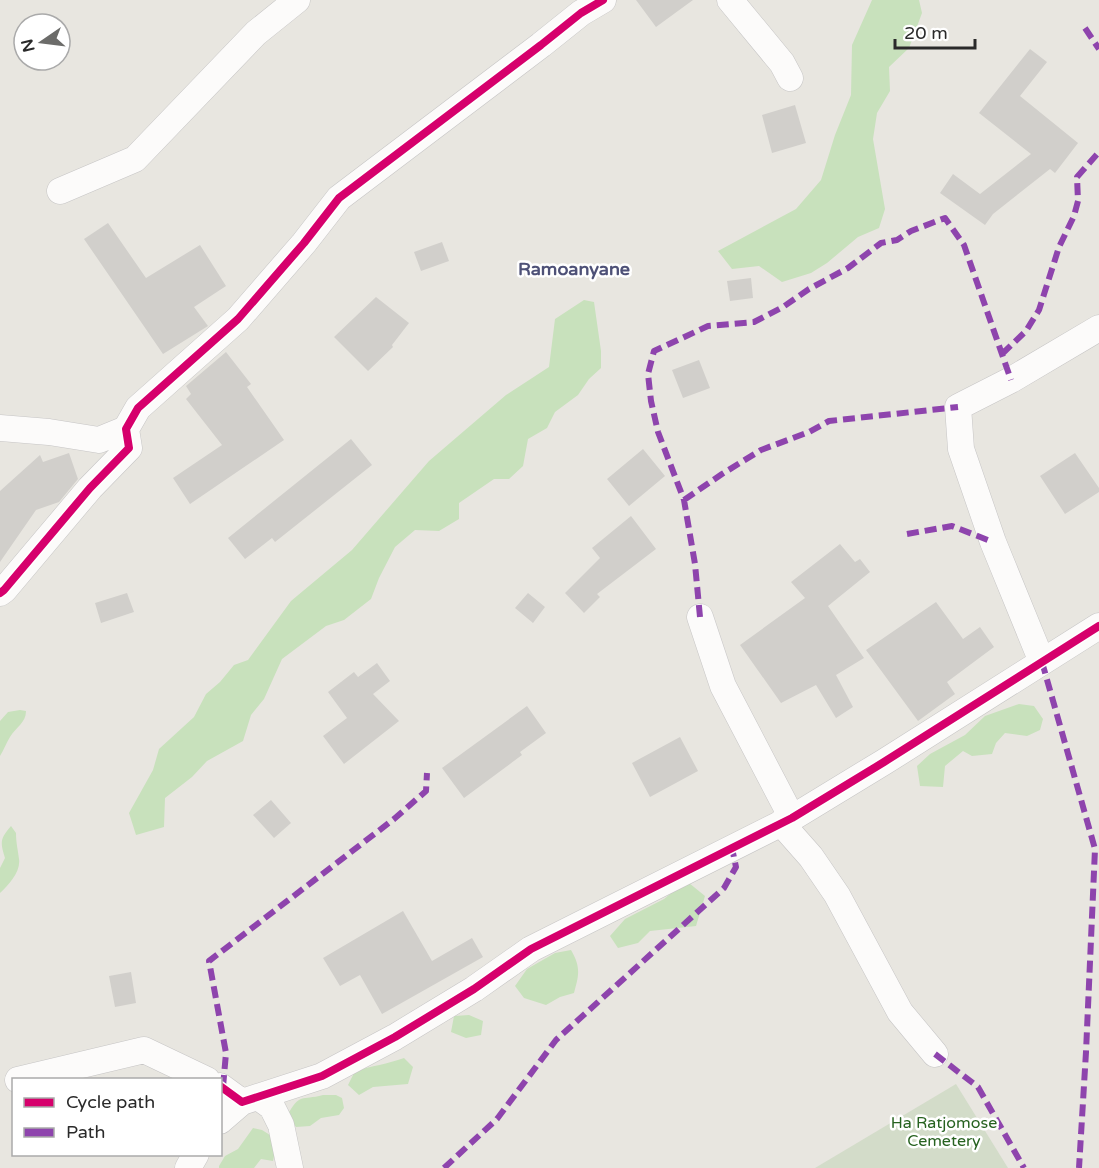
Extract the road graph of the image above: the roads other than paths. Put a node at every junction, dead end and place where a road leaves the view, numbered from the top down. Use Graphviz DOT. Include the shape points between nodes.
graph roads {
  1 [pos="297,0"];
  2 [pos="603,0"];
  3 [pos="730,0"];
  4 [pos="580,6"];
  5 [pos="790,78"];
  6 [pos="60,191"];
  7 [pos="1099,328"];
  8 [pos="0,428"];
  9 [pos="126,429"];
  10 [pos="0,593"];
  11 [pos="700,617"];
  12 [pos="1099,626"];
  13 [pos="1042,662"];
  14 [pos="786,821"];
  15 [pos="935,1054"];
  16 [pos="26,1078"];
  17 [pos="203,1078"];
  18 [pos="222,1087"];
  19 [pos="250,1099"];
  20 [pos="222,1120"];
  21 [pos="290,1168"];
  1 -- 6 [label="street" via="256,33 135,159"];
  2 -- 4 [label="street"];
  3 -- 5 [label="street"];
  4 -- 9 [label="street" via="541,45 339,198 238,319 138,408"];
  7 -- 13 [label="street" via="958,407 961,449 993,542"];
  8 -- 9 [label="street" via="99,440"];
  9 -- 10 [label="street" via="129,448"];
  11 -- 14 [label="street" via="723,686"];
  12 -- 13 [label="street"];
  13 -- 14 [label="street"];
  14 -- 15 [label="street" via="837,896 900,1012"];
  14 -- 19 [label="street" via="531,949 474,989 322,1076"];
  16 -- 17 [label="street" via="144,1050"];
  18 -- 19 [label="street"];
  19 -- 20 [label="street"];
  19 -- 21 [label="street" via="272,1107 281,1125"];
}
